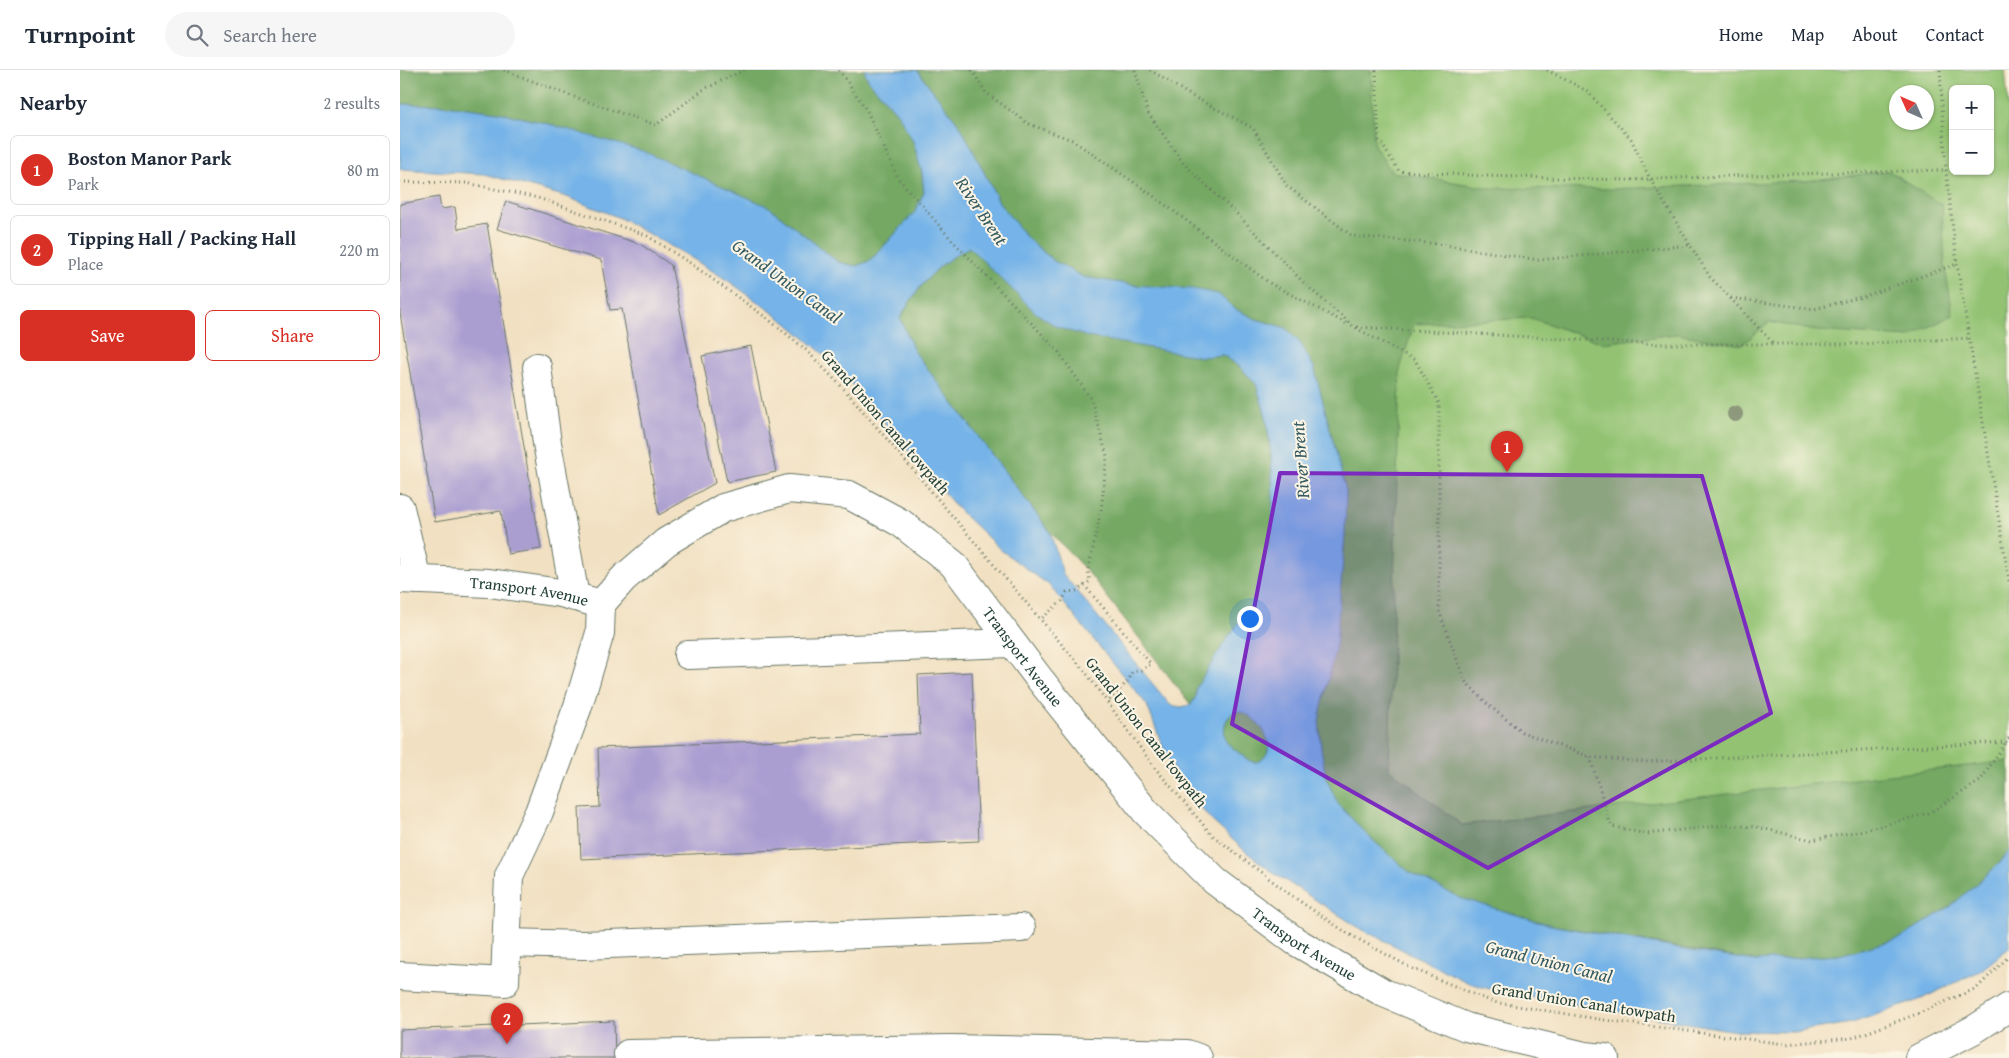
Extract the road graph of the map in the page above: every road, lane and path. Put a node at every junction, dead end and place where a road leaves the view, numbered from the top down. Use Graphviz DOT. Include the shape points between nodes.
graph roads {
  1 [pos="504,70"];
  2 [pos="744,70"];
  3 [pos="839,70"];
  4 [pos="972,70"];
  5 [pos="1136,70"];
  6 [pos="1150,70"];
  7 [pos="1376,70"];
  8 [pos="1547,70"];
  9 [pos="1940,70"];
  10 [pos="1946,170"];
  11 [pos="1650,179"];
  12 [pos="400,182"];
  13 [pos="1690,245"];
  14 [pos="1957,264"];
  15 [pos="1731,298"];
  16 [pos="1354,327"];
  17 [pos="1970,338"];
  18 [pos="1775,345"];
  19 [pos="537,368"];
  20 [pos="400,508"];
  21 [pos="408,579"];
  22 [pos="2009,581"];
  23 [pos="1084,584"];
  24 [pos="575,597"];
  25 [pos="602,604"];
  26 [pos="1041,619"];
  27 [pos="1012,643"];
  28 [pos="688,655"];
  29 [pos="1108,702"];
  30 [pos="2009,738"];
  31 [pos="2008,744"];
  32 [pos="1590,757"];
  33 [pos="1020,928"];
  34 [pos="507,944"];
  35 [pos="2009,956"];
  36 [pos="400,976"];
  37 [pos="2009,1007"];
  38 [pos="628,1054"];
  39 [pos="1198,1058"];
  40 [pos="1605,1058"];
  41 [pos="1919,1058"];
  1 -- 2 [label="path" via="656,125 704,89"];
  3 -- 23 [label="path" via="866,109 898,178 951,239 1058,351 1091,399 1107,456 1101,511 1088,572 1090,581"];
  4 -- 16 [label="path" via="986,93 1029,124 1072,140 1151,194 1271,284"];
  5 -- 16 [label="path" via="1148,113 1184,164 1306,285"];
  6 -- 13 [label="path" via="1253,128 1287,186 1352,236 1440,244 1538,260"];
  7 -- 11 [label="path" via="1379,140 1399,171"];
  8 -- 11 [label="path" via="1587,91 1631,140"];
  9 -- 10 [label="path"];
  10 -- 11 [label="path"];
  10 -- 14 [label="path"];
  11 -- 13 [label="path"];
  12 -- 26 [label="path, Grand Union Canal towpath" via="466,183 538,198 646,235 690,263 768,318 804,348 838,383"];
  13 -- 15 [label="path" via="1710,277"];
  14 -- 15 [label="path" via="1814,310"];
  14 -- 17 [label="path"];
  15 -- 18 [label="path"];
  16 -- 18 [label="path" via="1652,344"];
  16 -- 32 [label="path" via="1415,360 1439,403 1439,612 1465,681 1522,732"];
  17 -- 18 [label="path"];
  17 -- 22 [label="path"];
  19 -- 24 [label="lane" via="547,444"];
  20 -- 21 [label="lane"];
  21 -- 24 [label="lane, Transport Avenue" via="489,583"];
  23 -- 26 [label="path" via="1067,592 1062,602"];
  23 -- 29 [label="path" via="1151,664 1132,672"];
  24 -- 25 [label="lane, Transport Avenue"];
  25 -- 27 [label="lane, Transport Avenue" via="624,578 666,542 723,508 789,489 849,495 901,523 953,564"];
  25 -- 34 [label="lane" via="600,633 578,706 539,812 509,876"];
  26 -- 29 [label="path, Grand Union Canal towpath"];
  27 -- 28 [label="lane"];
  27 -- 40 [label="lane, Transport Avenue" via="1146,812 1215,880 1295,942 1384,993 1466,1027"];
  29 -- 35 [label="path, Grand Union Canal towpath" via="1155,768 1212,835 1347,933 1411,968 1493,1002 1785,1044 1852,1038 1917,1014 1977,988"];
  30 -- 31 [label="path"];
  31 -- 32 [label="path" via="1644,762"];
  31 -- 32 [label="path" via="1980,781 1929,813 1812,840 1756,827 1726,826 1646,834 1611,826"];
  33 -- 34 [label="lane" via="583,946"];
  34 -- 36 [label="lane" via="505,982"];
  37 -- 41 [label="lane"];
  38 -- 39 [label="lane" via="951,1049 1187,1054"];
}
